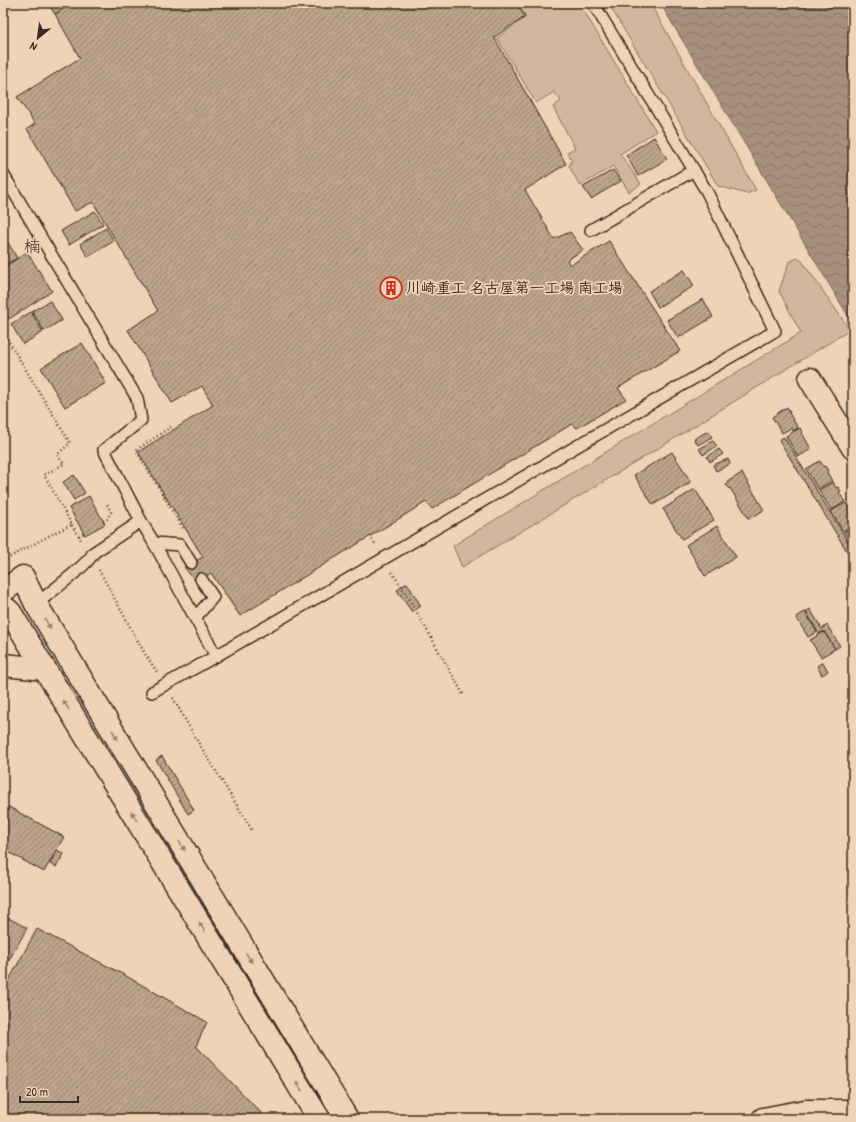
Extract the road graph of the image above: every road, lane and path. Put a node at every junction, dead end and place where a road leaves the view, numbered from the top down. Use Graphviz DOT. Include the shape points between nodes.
graph roads {
  1 [pos="594,3"];
  2 [pos="694,170"];
  3 [pos="3,174"];
  4 [pos="591,230"];
  5 [pos="3,332"];
  6 [pos="810,380"];
  7 [pos="171,427"];
  8 [pos="853,448"];
  9 [pos="107,504"];
  10 [pos="104,521"];
  11 [pos="141,521"];
  12 [pos="84,533"];
  13 [pos="79,536"];
  14 [pos="154,543"];
  15 [pos="180,545"];
  16 [pos="3,561"];
  17 [pos="191,563"];
  18 [pos="201,579"];
  19 [pos="3,591"];
  20 [pos="410,600"];
  21 [pos="36,604"];
  22 [pos="5,615"];
  23 [pos="195,618"];
  24 [pos="216,656"];
  25 [pos="3,665"];
  26 [pos="45,669"];
  27 [pos="152,692"];
  28 [pos="463,694"];
  29 [pos="853,1111"];
  30 [pos="319,1119"];
  31 [pos="347,1119"];
  32 [pos="762,1119"];
  1 -- 2 [label="lane"];
  2 -- 4 [label="lane"];
  2 -- 24 [label="lane" via="775,331"];
  3 -- 11 [label="lane" via="137,398 141,420 104,450"];
  5 -- 16 [label="path" via="70,443 57,455 64,464 44,475 72,525"];
  6 -- 8 [label="street"];
  7 -- 15 [label="path" via="136,450 190,539"];
  9 -- 10 [label="path" via="111,512"];
  11 -- 14 [label="lane"];
  11 -- 21 [label="lane" via="93,553 79,569"];
  12 -- 13 [label="path"];
  14 -- 15 [label="lane"];
  14 -- 23 [label="lane"];
  15 -- 17 [label="lane"];
  18 -- 23 [label="lane" via="213,597"];
  19 -- 21 [label="street" via="23,577"];
  20 -- 28 [label="path"];
  21 -- 22 [label="street"];
  21 -- 31 [label="street, one-way"];
  22 -- 26 [label="street"];
  23 -- 24 [label="lane"];
  24 -- 27 [label="lane"];
  25 -- 26 [label="street"];
  30 -- 26 [label="street, one-way"];
  29 -- 32 [label="street" via="806,1111"];
}
